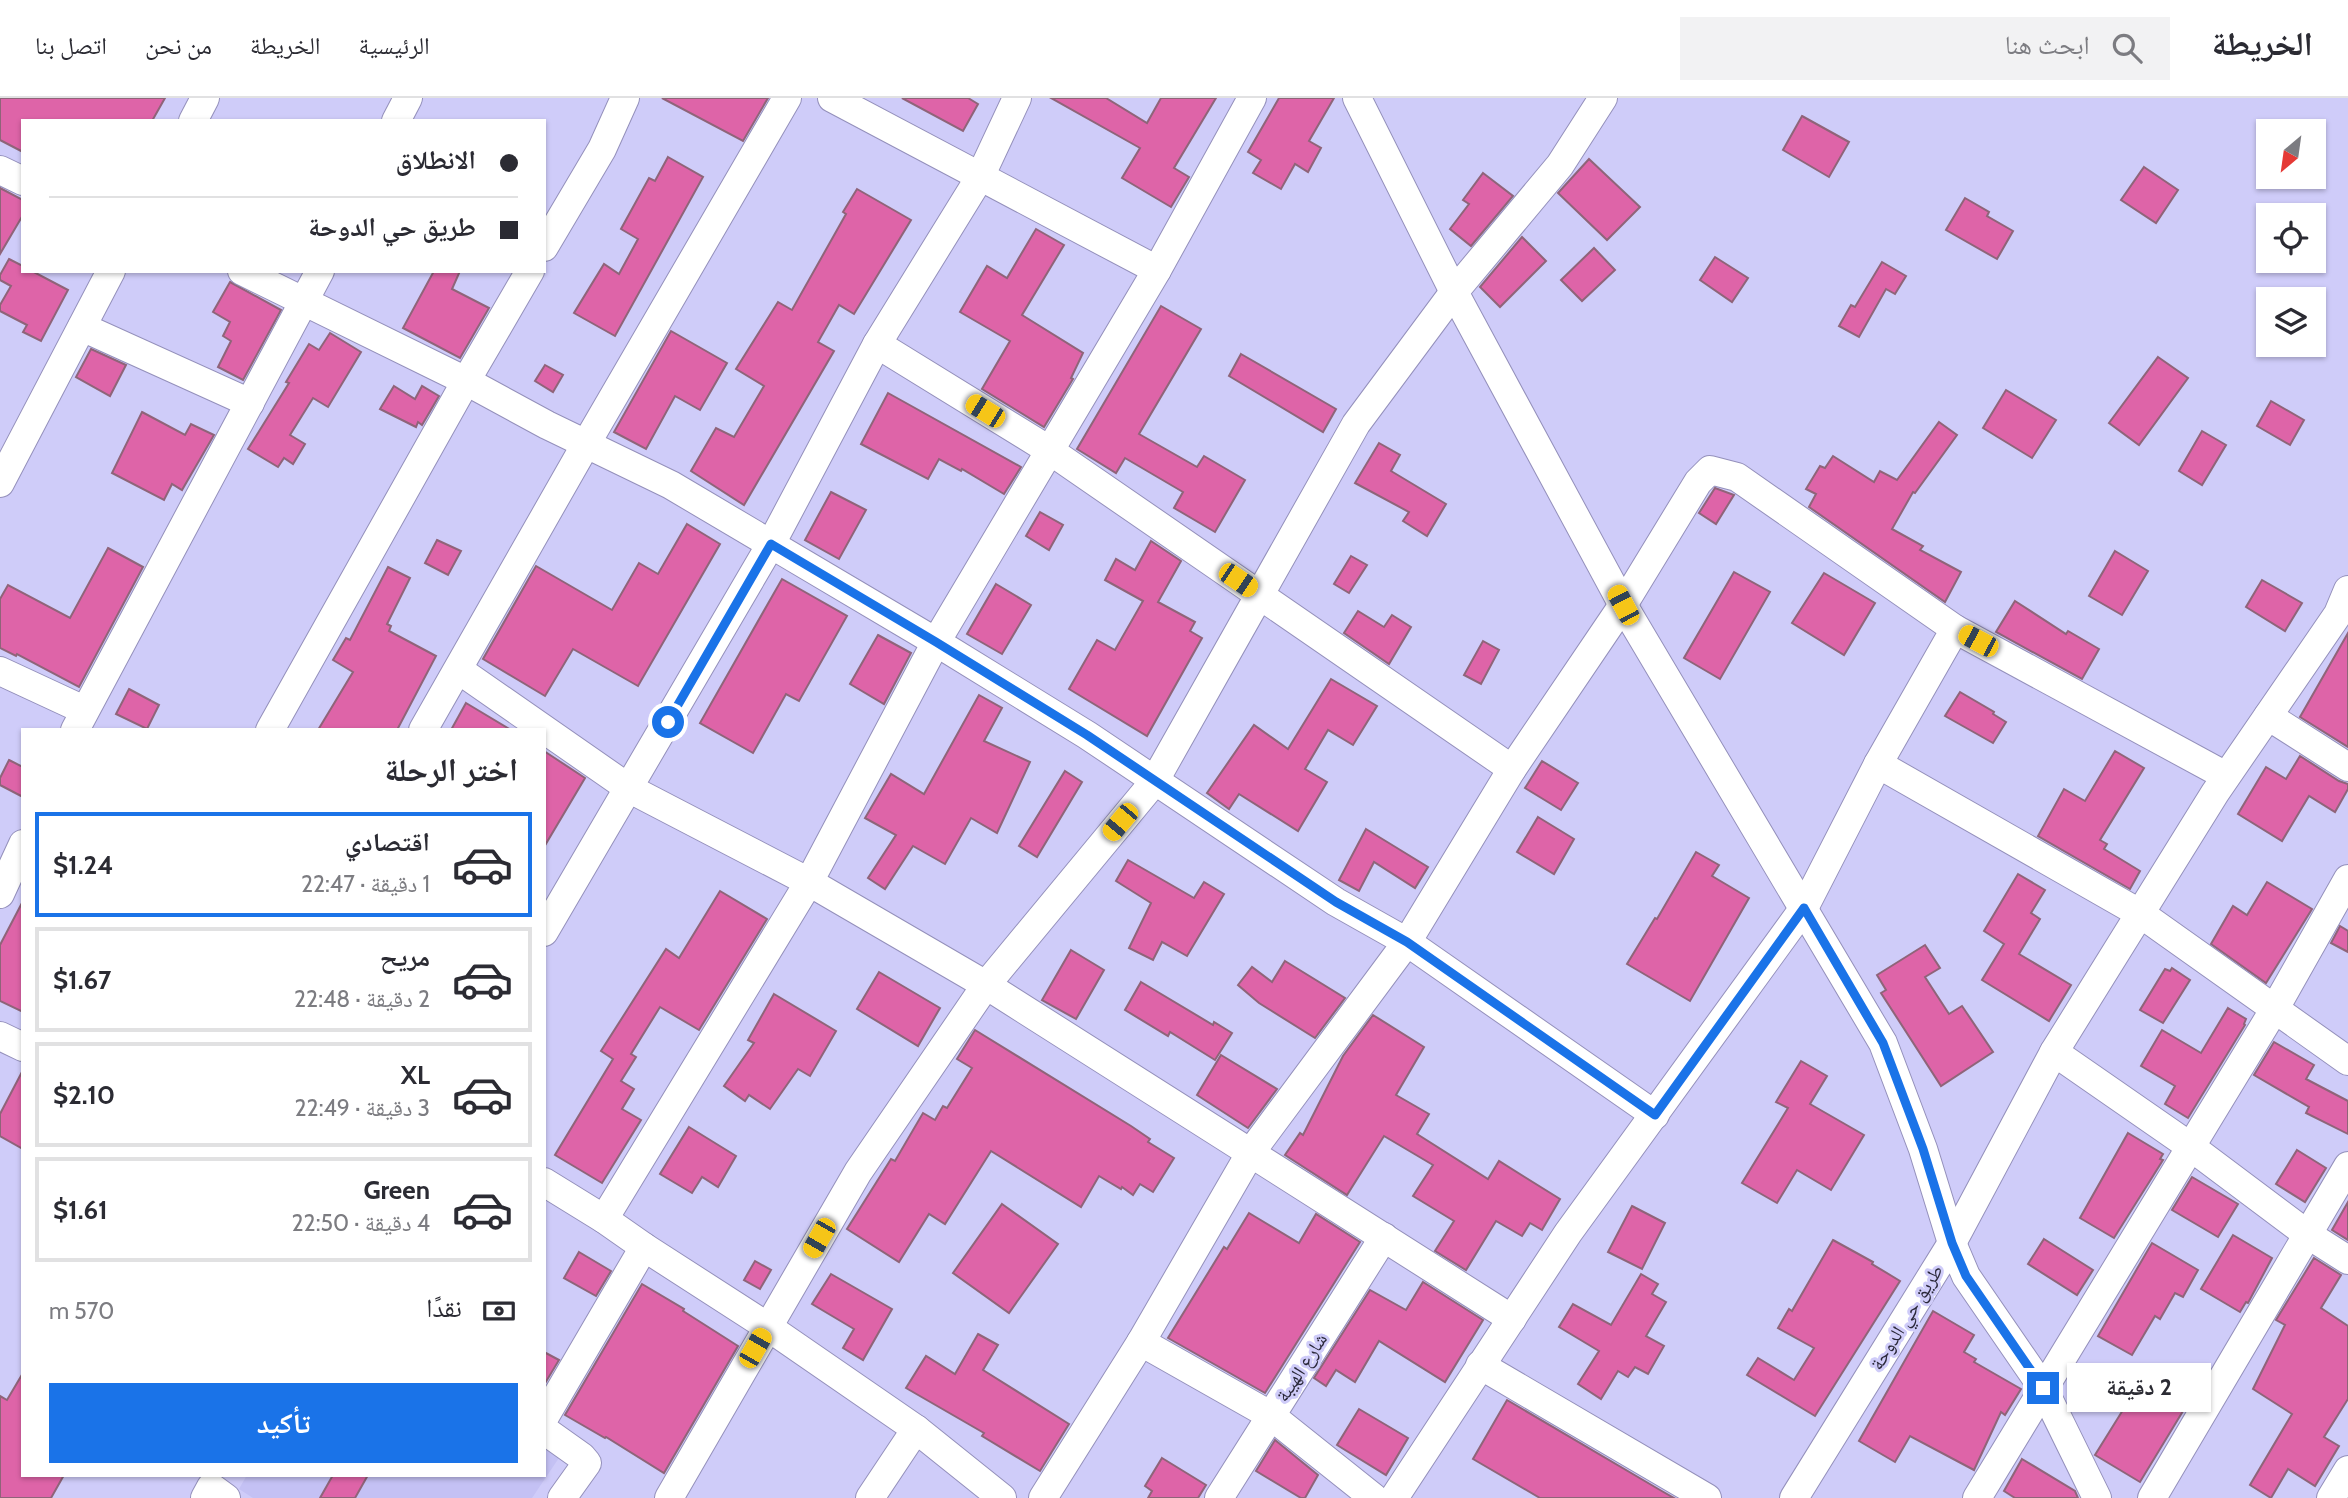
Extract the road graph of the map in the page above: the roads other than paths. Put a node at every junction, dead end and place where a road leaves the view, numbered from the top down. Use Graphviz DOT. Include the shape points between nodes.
graph roads {
  1 [pos="205,98"];
  2 [pos="408,98"];
  3 [pos="625,98"];
  4 [pos="787,98"];
  5 [pos="832,98"];
  6 [pos="1017,98"];
  7 [pos="1252,98"];
  8 [pos="1357,98"];
  9 [pos="1603,98"];
  10 [pos="194,119"];
  11 [pos="397,119"];
  12 [pos="0,170"];
  13 [pos="980,177"];
  14 [pos="21,180"];
  15 [pos="546,244"];
  16 [pos="1157,270"];
  17 [pos="110,273"];
  18 [pos="246,273"];
  19 [pos="319,273"];
  20 [pos="529,273"];
  21 [pos="1454,292"];
  22 [pos="304,302"];
  23 [pos="82,327"];
  24 [pos="877,344"];
  25 [pos="466,381"];
  26 [pos="250,403"];
  27 [pos="586,444"];
  28 [pos="1049,450"];
  29 [pos="0,483"];
  30 [pos="771,544"];
  31 [pos="1259,595"];
  32 [pos="1623,605"];
  33 [pos="2344,608"];
  34 [pos="1955,629"];
  35 [pos="936,642"];
  36 [pos="458,670"];
  37 [pos="0,671"];
  38 [pos="2268,716"];
  39 [pos="79,720"];
  40 [pos="271,728"];
  41 [pos="425,728"];
  42 [pos="542,728"];
  43 [pos="546,731"];
  44 [pos="1878,764"];
  45 [pos="2348,767"];
  46 [pos="1512,769"];
  47 [pos="2226,776"];
  48 [pos="1154,782"];
  49 [pos="630,789"];
  50 [pos="21,848"];
  51 [pos="809,883"];
  52 [pos="2344,893"];
  53 [pos="0,894"];
  54 [pos="552,903"];
  55 [pos="1804,908"];
  56 [pos="2141,914"];
  57 [pos="546,925"];
  58 [pos="1407,942"];
  59 [pos="986,985"];
  60 [pos="2274,1010"];
  61 [pos="0,1036"];
  62 [pos="21,1046"];
  63 [pos="2054,1052"];
  64 [pos="2348,1061"];
  65 [pos="1655,1115"];
  66 [pos="2191,1147"];
  67 [pos="1251,1152"];
  68 [pos="2348,1166"];
  69 [pos="546,1183"];
  70 [pos="604,1219"];
  71 [pos="2307,1234"];
  72 [pos="1384,1237"];
  73 [pos="1952,1243"];
  74 [pos="644,1247"];
  75 [pos="2348,1260"];
  76 [pos="1511,1319"];
  77 [pos="768,1327"];
  78 [pos="1141,1342"];
  79 [pos="1480,1365"];
  80 [pos="2043,1388"];
  81 [pos="546,1415"];
  82 [pos="1270,1415"];
  83 [pos="916,1429"];
  84 [pos="546,1431"];
  85 [pos="2348,1470"];
  86 [pos="562,1498"];
  87 [pos="669,1498"];
  88 [pos="870,1498"];
  89 [pos="1002,1498"];
  90 [pos="1043,1498"];
  91 [pos="1219,1498"];
  92 [pos="1374,1498"];
  93 [pos="1394,1498"];
  94 [pos="1707,1498"];
  95 [pos="1794,1498"];
  96 [pos="1977,1498"];
  97 [pos="2097,1498"];
  98 [pos="2152,1498"];
  99 [pos="2331,1498"];
  1 -- 10 [label="street"];
  2 -- 11 [label="street"];
  3 -- 15 [label="street" via="602,149"];
  4 -- 27 [label="street"];
  5 -- 13 [label="street"];
  6 -- 13 [label="street"];
  7 -- 16 [label="street"];
  8 -- 21 [label="street"];
  9 -- 21 [label="street" via="1560,165"];
  12 -- 14 [label="street"];
  13 -- 16 [label="street"];
  13 -- 24 [label="street"];
  16 -- 28 [label="street"];
  17 -- 23 [label="street"];
  18 -- 22 [label="street"];
  19 -- 22 [label="street"];
  20 -- 25 [label="street"];
  21 -- 31 [label="street" via="1356,424"];
  21 -- 32 [label="street"];
  22 -- 25 [label="street"];
  22 -- 26 [label="street"];
  23 -- 26 [label="street"];
  23 -- 29 [label="street"];
  24 -- 28 [label="street"];
  24 -- 30 [label="street"];
  25 -- 27 [label="street"];
  25 -- 40 [label="street"];
  26 -- 39 [label="street"];
  27 -- 30 [label="street" via="671,485"];
  27 -- 36 [label="street"];
  28 -- 31 [label="street"];
  28 -- 35 [label="street"];
  30 -- 35 [label="street"];
  30 -- 49 [label="street"];
  31 -- 46 [label="street"];
  31 -- 48 [label="street"];
  32 -- 34 [label="street" via="1698,482 1710,470 1737,477"];
  32 -- 46 [label="street"];
  32 -- 55 [label="street"];
  33 -- 38 [label="street"];
  34 -- 44 [label="street"];
  34 -- 47 [label="street"];
  35 -- 48 [label="street"];
  35 -- 51 [label="street"];
  36 -- 41 [label="street"];
  36 -- 42 [label="street"];
  37 -- 39 [label="street"];
  38 -- 45 [label="street"];
  38 -- 47 [label="street"];
  43 -- 49 [label="street"];
  44 -- 55 [label="street"];
  44 -- 56 [label="street"];
  46 -- 58 [label="street"];
  47 -- 56 [label="street"];
  48 -- 58 [label="street" via="1336,902"];
  48 -- 59 [label="street"];
  49 -- 51 [label="street"];
  49 -- 54 [label="street"];
  50 -- 53 [label="street"];
  51 -- 59 [label="street"];
  51 -- 70 [label="street"];
  52 -- 60 [label="street"];
  54 -- 57 [label="street"];
  55 -- 65 [label="street"];
  55 -- 73 [label="street" via="1883,1043"];
  56 -- 60 [label="street"];
  56 -- 63 [label="street"];
  58 -- 65 [label="street"];
  58 -- 67 [label="street"];
  59 -- 67 [label="street"];
  59 -- 77 [label="street" via="858,1172"];
  60 -- 64 [label="street"];
  60 -- 66 [label="street"];
  61 -- 62 [label="street"];
  63 -- 66 [label="street"];
  63 -- 73 [label="street"];
  65 -- 76 [label="street"];
  66 -- 71 [label="street"];
  66 -- 80 [label="street"];
  67 -- 72 [label="street"];
  67 -- 78 [label="street"];
  68 -- 71 [label="street"];
  69 -- 70 [label="street"];
  70 -- 74 [label="street"];
  71 -- 75 [label="street"];
  71 -- 98 [label="street"];
  72 -- 76 [label="street"];
  72 -- 82 [label="street, شارع الهيبة"];
  73 -- 80 [label="street, طريق حي الدوحة" via="1966,1276"];
  73 -- 95 [label="street, طريق حي الدوحة"];
  74 -- 77 [label="street"];
  74 -- 81 [label="street"];
  76 -- 79 [label="street"];
  77 -- 83 [label="street"];
  77 -- 87 [label="street"];
  78 -- 82 [label="street"];
  78 -- 90 [label="street"];
  79 -- 93 [label="street"];
  79 -- 94 [label="street"];
  80 -- 96 [label="street"];
  80 -- 97 [label="street, طريق حي الدوحة"];
  82 -- 91 [label="street, شارع الهيبة"];
  82 -- 92 [label="street"];
  83 -- 88 [label="street"];
  83 -- 89 [label="street"];
  84 -- 86 [label="street" via="587,1463"];
  85 -- 99 [label="street"];
}
